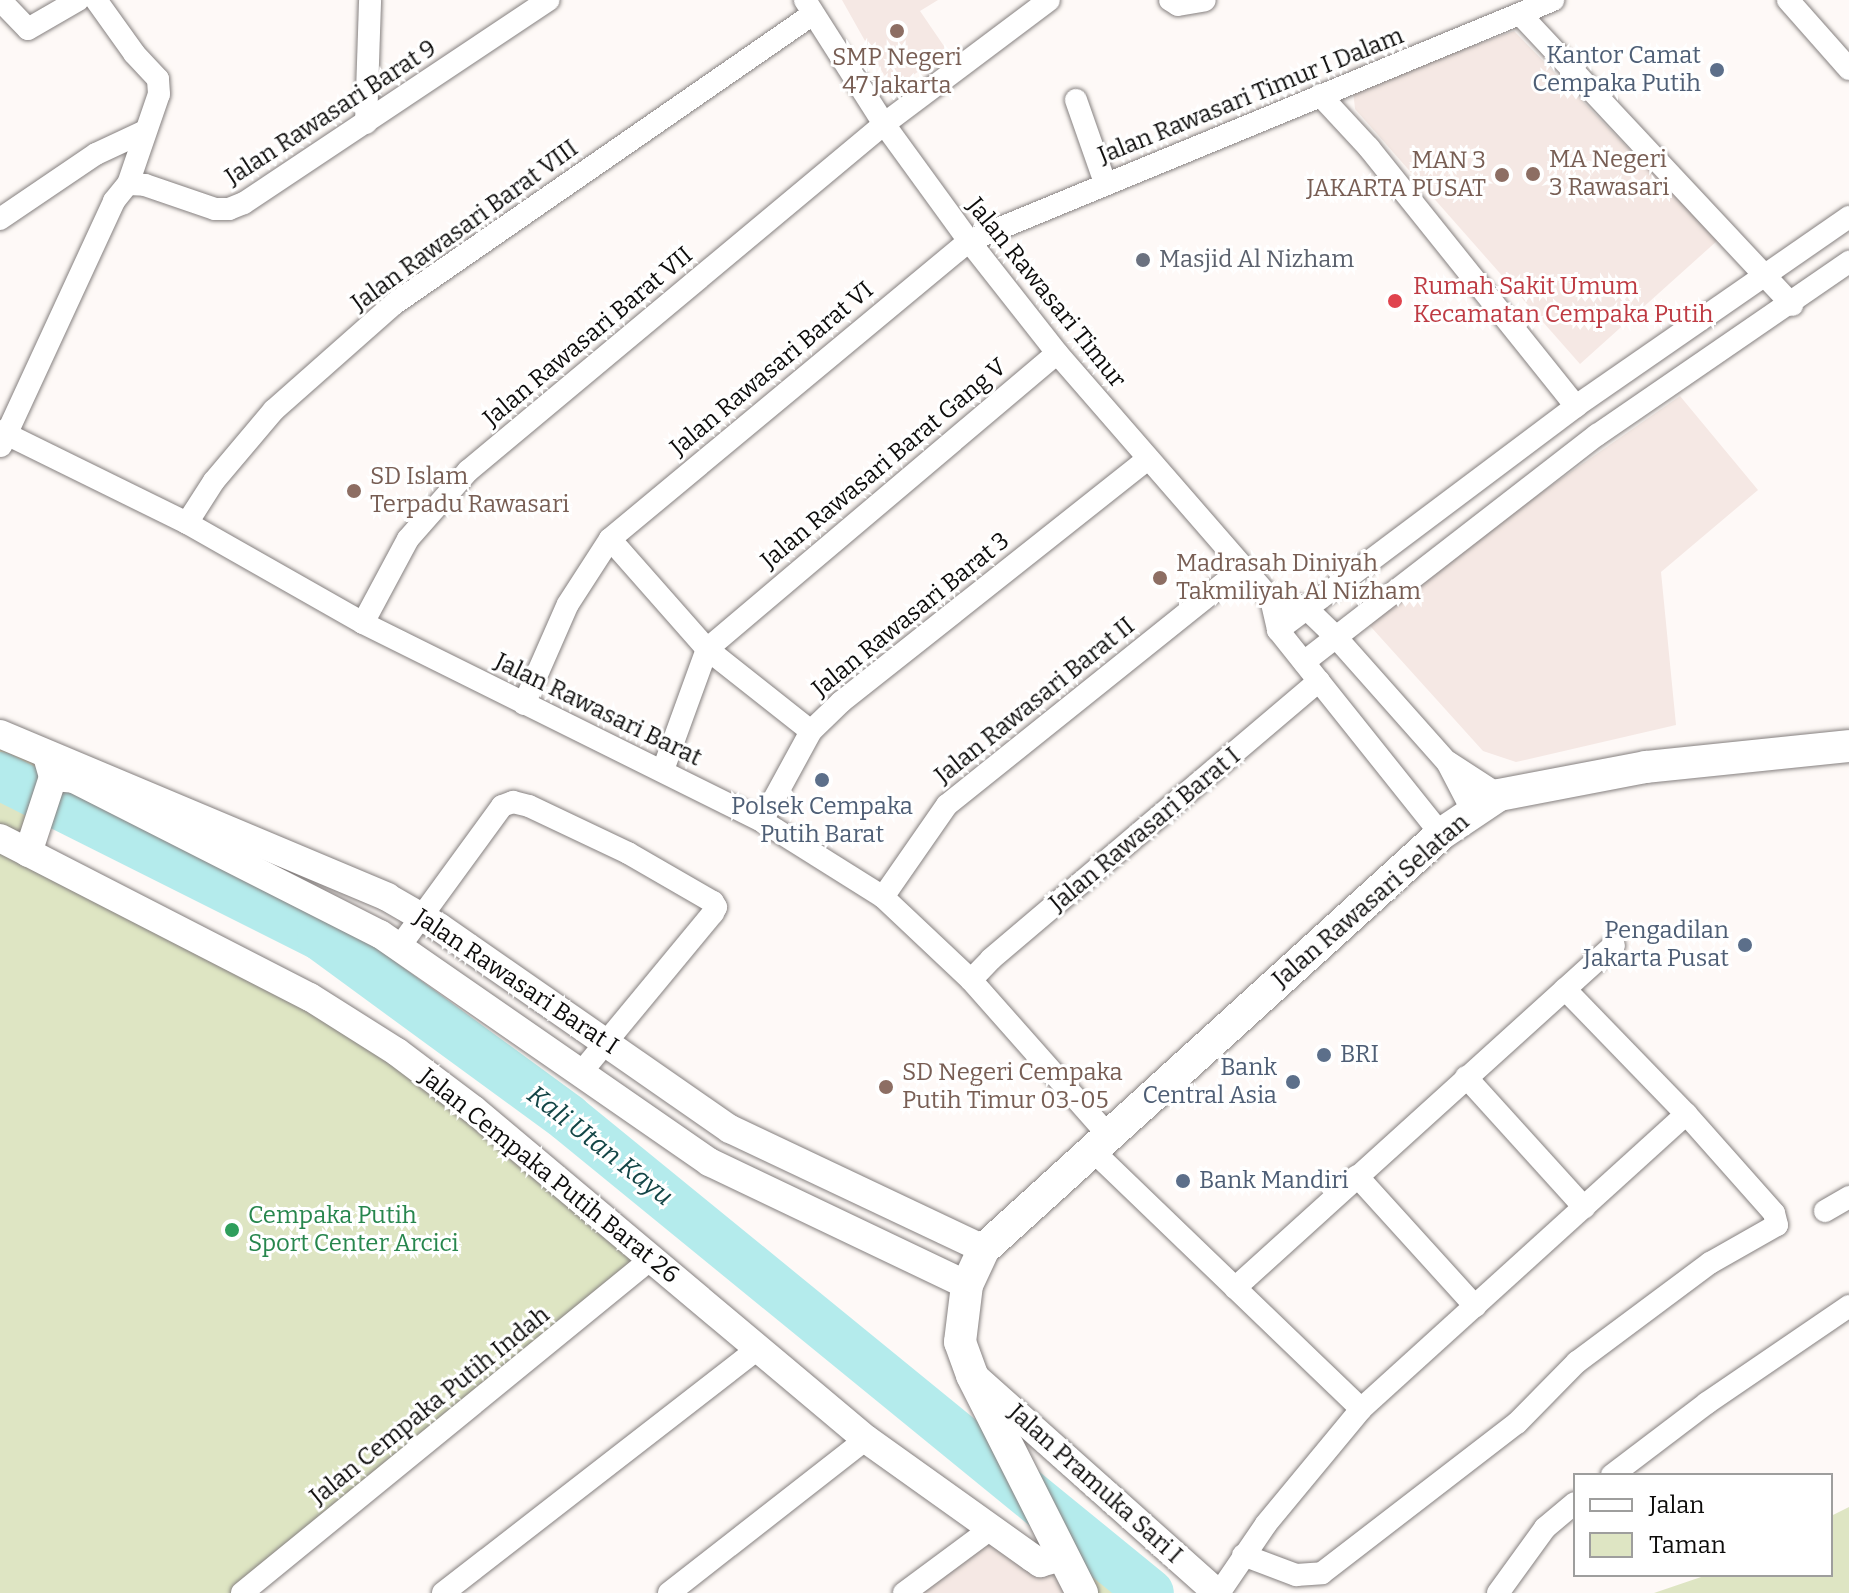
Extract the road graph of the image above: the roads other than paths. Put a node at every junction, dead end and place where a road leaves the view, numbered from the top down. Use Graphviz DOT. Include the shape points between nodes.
graph roads {
  1 [pos="0,0"];
  2 [pos="78,0"];
  3 [pos="96,0"];
  4 [pos="370,0"];
  5 [pos="548,0"];
  6 [pos="1049,0"];
  7 [pos="1170,0"];
  8 [pos="1205,0"];
  9 [pos="1553,0"];
  10 [pos="1788,0"];
  11 [pos="809,7"];
  12 [pos="1521,15"];
  13 [pos="1849,69"];
  14 [pos="1320,95"];
  15 [pos="1076,100"];
  16 [pos="366,123"];
  17 [pos="884,124"];
  18 [pos="143,132"];
  19 [pos="1105,183"];
  20 [pos="128,184"];
  21 [pos="1849,217"];
  22 [pos="0,219"];
  23 [pos="969,241"];
  24 [pos="1849,262"];
  25 [pos="1767,277"];
  26 [pos="1792,305"];
  27 [pos="1057,353"];
  28 [pos="1576,406"];
  29 [pos="2,438"];
  30 [pos="1148,459"];
  31 [pos="187,523"];
  32 [pos="610,539"];
  33 [pos="1243,568"];
  34 [pos="1271,599"];
  35 [pos="1306,608"];
  36 [pos="363,623"];
  37 [pos="1278,630"];
  38 [pos="1335,636"];
  39 [pos="707,649"];
  40 [pos="1304,662"];
  41 [pos="1319,681"];
  42 [pos="524,704"];
  43 [pos="811,731"];
  44 [pos="0,734"];
  45 [pos="32,745"];
  46 [pos="1849,746"];
  47 [pos="1447,762"];
  48 [pos="663,770"];
  49 [pos="51,783"];
  50 [pos="1499,795"];
  51 [pos="1473,812"];
  52 [pos="762,821"];
  53 [pos="1441,834"];
  54 [pos="0,838"];
  55 [pos="31,845"];
  56 [pos="235,845"];
  57 [pos="883,897"];
  58 [pos="422,917"];
  59 [pos="1614,945"];
  60 [pos="400,946"];
  61 [pos="971,980"];
  62 [pos="1565,989"];
  63 [pos="604,1041"];
  64 [pos="580,1074"];
  65 [pos="1466,1077"];
  66 [pos="1686,1114"];
  67 [pos="1099,1142"];
  68 [pos="1357,1176"];
  69 [pos="1849,1197"];
  70 [pos="1584,1207"];
  71 [pos="1825,1211"];
  72 [pos="984,1249"];
  73 [pos="651,1259"];
  74 [pos="967,1285"];
  75 [pos="1235,1288"];
  76 [pos="1475,1306"];
  77 [pos="1849,1306"];
  78 [pos="758,1349"];
  79 [pos="972,1375"];
  80 [pos="1361,1409"];
  81 [pos="866,1439"];
  82 [pos="1615,1473"];
  83 [pos="1573,1505"];
  84 [pos="989,1530"];
  85 [pos="1243,1555"];
  86 [pos="1062,1557"];
  87 [pos="242,1593"];
  88 [pos="443,1593"];
  89 [pos="669,1593"];
  90 [pos="904,1593"];
  91 [pos="1082,1593"];
  92 [pos="1218,1593"];
  93 [pos="1498,1593"];
  1 -- 2 [label="street" via="28,29"];
  3 -- 18 [label="street" via="161,84"];
  4 -- 16 [label="street"];
  5 -- 16 [label="street, Jalan Rawasari Barat 9"];
  6 -- 17 [label="street, Jalan Rawasari Barat VII"];
  7 -- 8 [label="street" via="1178,5"];
  9 -- 12 [label="street, Jalan Rawasari Timur I Dalam"];
  10 -- 13 [label="street"];
  11 -- 17 [label="street, Jalan Rawasari Timur"];
  11 -- 31 [label="street, Jalan Rawasari Barat VIII" via="394,304 274,410 214,481"];
  12 -- 14 [label="street, Jalan Rawasari Timur I Dalam"];
  12 -- 25 [label="street"];
  14 -- 19 [label="street, Jalan Rawasari Timur I Dalam"];
  14 -- 28 [label="street" via="1369,148"];
  15 -- 19 [label="street"];
  16 -- 20 [label="street, Jalan Rawasari Barat 9" via="229,209"];
  17 -- 23 [label="street, Jalan Rawasari Timur"];
  17 -- 36 [label="street, Jalan Rawasari Barat VII" via="468,471 408,539"];
  18 -- 20 [label="street"];
  18 -- 22 [label="street" via="96,154"];
  19 -- 23 [label="street, Jalan Rawasari Timur I Dalam"];
  20 -- 29 [label="street" via="114,201"];
  21 -- 25 [label="street"];
  23 -- 27 [label="street, Jalan Rawasari Timur"];
  23 -- 32 [label="street, Jalan Rawasari Barat VI"];
  24 -- 26 [label="street"];
  25 -- 26 [label="street"];
  25 -- 28 [label="street"];
  26 -- 38 [label="street" via="1597,435"];
  27 -- 30 [label="street, Jalan Rawasari Timur"];
  27 -- 39 [label="street, Jalan Rawasari Barat Gang V"];
  28 -- 35 [label="street"];
  29 -- 31 [label="street, Jalan Rawasari Barat"];
  30 -- 33 [label="street, Jalan Rawasari Timur"];
  30 -- 43 [label="street, Jalan Rawasari Barat 3"];
  31 -- 36 [label="street, Jalan Rawasari Barat"];
  32 -- 39 [label="street"];
  32 -- 42 [label="street, Jalan Rawasari Barat VI" via="568,604"];
  33 -- 34 [label="street, Jalan Rawasari Timur"];
  33 -- 57 [label="street, Jalan Rawasari Barat II" via="947,805"];
  34 -- 35 [label="street"];
  34 -- 37 [label="street, Jalan Rawasari Timur"];
  35 -- 37 [label="street"];
  35 -- 38 [label="street"];
  36 -- 42 [label="street, Jalan Rawasari Barat"];
  37 -- 40 [label="street, Jalan Rawasari Timur"];
  38 -- 40 [label="street"];
  38 -- 47 [label="street"];
  39 -- 43 [label="street, Jalan Rawasari Barat 3"];
  39 -- 48 [label="street"];
  40 -- 41 [label="street, Jalan Rawasari Timur"];
  41 -- 53 [label="street, Jalan Rawasari Timur"];
  41 -- 61 [label="street, Jalan Rawasari Barat I"];
  42 -- 48 [label="street, Jalan Rawasari Barat"];
  43 -- 52 [label="street"];
  44 -- 45 [label="street, Jalan Rawasari Barat I"];
  45 -- 49 [label="street" via="47,757"];
  45 -- 56 [label="street, Jalan Rawasari Barat I"];
  46 -- 50 [label="main road, Jalan Rawasari Selatan" via="1646,767"];
  47 -- 50 [label="street"];
  47 -- 51 [label="street"];
  48 -- 52 [label="street, Jalan Rawasari Barat"];
  49 -- 55 [label="street"];
  49 -- 56 [label="street, Jalan Rawasari Barat I" via="74,779"];
  50 -- 51 [label="main road, Jalan Rawasari Selatan"];
  51 -- 53 [label="main road, Jalan Rawasari Selatan"];
  52 -- 57 [label="street, Jalan Rawasari Barat"];
  53 -- 67 [label="main road, Jalan Rawasari Selatan"];
  54 -- 55 [label="street, Jalan Cempaka Putih Barat 26"];
  55 -- 73 [label="street, Jalan Cempaka Putih Barat 26" via="310,997 397,1052"];
  56 -- 58 [label="street, Jalan Rawasari Barat I" via="387,897"];
  56 -- 60 [label="street, Jalan Rawasari Barat I"];
  57 -- 61 [label="street, Jalan Rawasari Barat"];
  58 -- 60 [label="street"];
  58 -- 63 [label="street, Jalan Rawasari Barat I"];
  58 -- 63 [label="street" via="502,806 513,802 628,853 713,902 713,913"];
  59 -- 62 [label="street"];
  60 -- 64 [label="street, Jalan Rawasari Barat I"];
  61 -- 67 [label="street, Jalan Rawasari Barat"];
  62 -- 65 [label="street"];
  62 -- 66 [label="street"];
  63 -- 64 [label="street"];
  63 -- 72 [label="street, Jalan Rawasari Barat I" via="730,1129"];
  64 -- 74 [label="street, Jalan Rawasari Barat I" via="709,1162"];
  65 -- 68 [label="street"];
  65 -- 70 [label="street"];
  66 -- 70 [label="street"];
  66 -- 85 [label="street" via="1774,1213 1777,1225 1772,1231 1710,1263 1577,1362 1517,1423 1322,1573 1296,1575"];
  67 -- 72 [label="main road, Jalan Rawasari Selatan"];
  67 -- 75 [label="street, Jalan Rawasari Barat"];
  68 -- 75 [label="street"];
  68 -- 76 [label="street"];
  69 -- 71 [label="street"];
  70 -- 76 [label="street"];
  72 -- 74 [label="main road"];
  73 -- 78 [label="street, Jalan Cempaka Putih Barat 26"];
  73 -- 87 [label="street, Jalan Cempaka Putih Indah"];
  74 -- 79 [label="main road" via="960,1342"];
  75 -- 80 [label="street, Jalan Rawasari Barat"];
  76 -- 80 [label="street"];
  77 -- 82 [label="street"];
  78 -- 81 [label="street, Jalan Cempaka Putih Barat 26"];
  78 -- 88 [label="street"];
  79 -- 86 [label="main road"];
  79 -- 92 [label="street, Jalan Pramuka Sari I"];
  80 -- 85 [label="street"];
  81 -- 84 [label="street, Jalan Cempaka Putih Barat 26"];
  81 -- 89 [label="street"];
  83 -- 93 [label="street" via="1545,1528"];
  84 -- 86 [label="street, Jalan Cempaka Putih Barat 26" via="1040,1563"];
  84 -- 90 [label="street"];
  85 -- 92 [label="street"];
  86 -- 91 [label="main road"];
}
